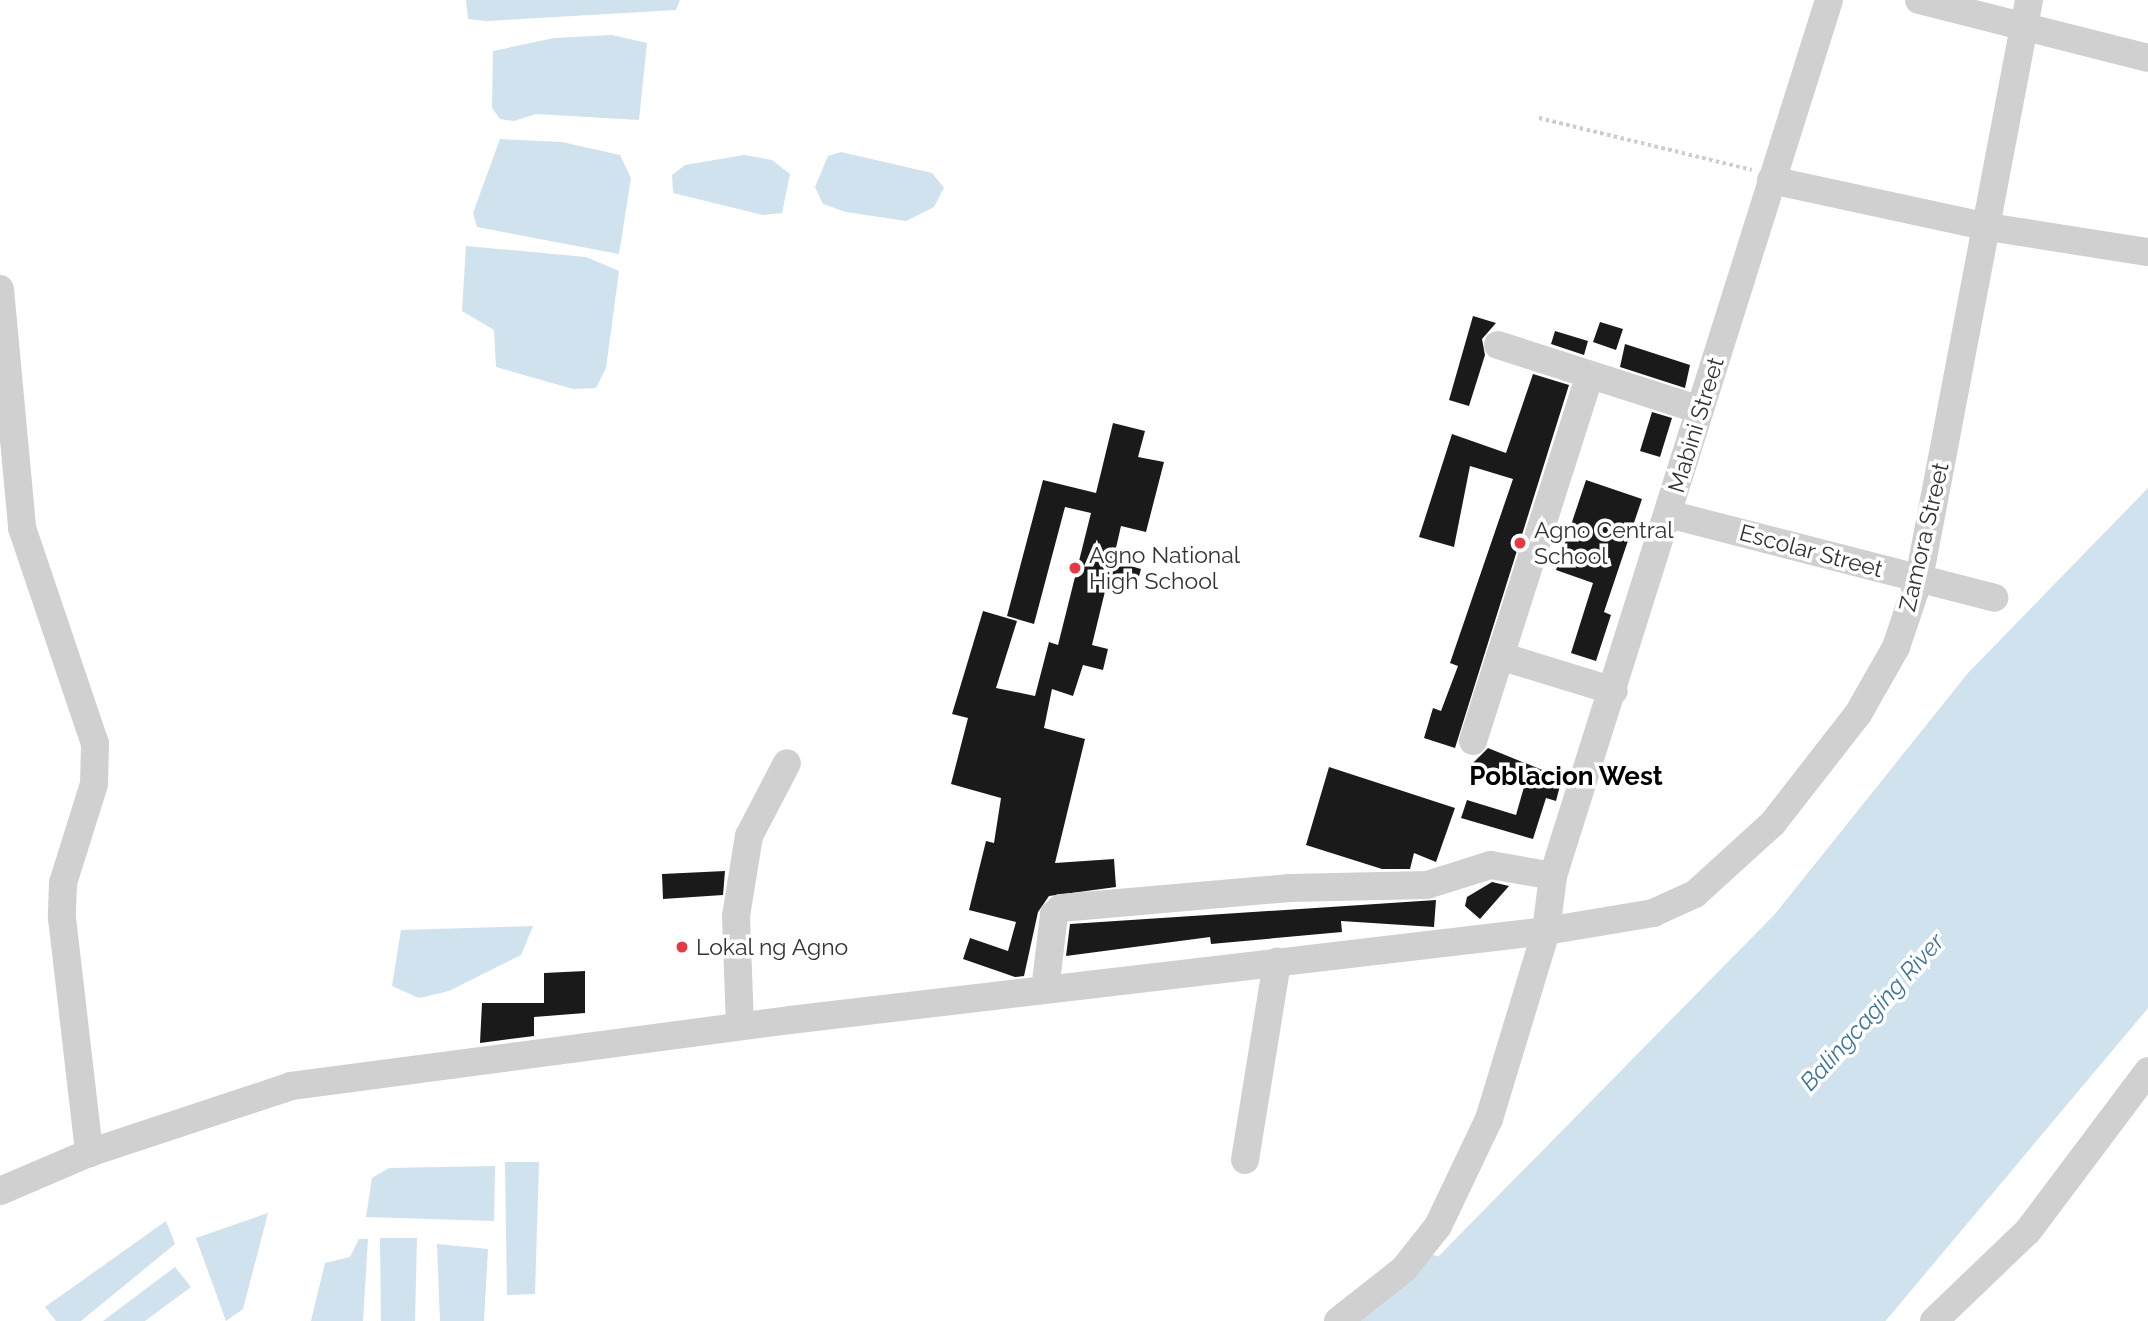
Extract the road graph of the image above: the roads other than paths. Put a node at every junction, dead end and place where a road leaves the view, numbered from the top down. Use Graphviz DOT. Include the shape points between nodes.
graph roads {
  1 [pos="1829,0"];
  2 [pos="1919,0"];
  3 [pos="2027,12"];
  4 [pos="2148,58"];
  5 [pos="1772,177"];
  6 [pos="1988,227"];
  7 [pos="2148,253"];
  8 [pos="0,289"];
  9 [pos="1498,345"];
  10 [pos="1590,374"];
  11 [pos="1700,410"];
  12 [pos="1668,514"];
  13 [pos="1919,579"];
  14 [pos="1994,598"];
  15 [pos="1500,656"];
  16 [pos="1614,691"];
  17 [pos="1473,741"];
  18 [pos="787,763"];
  19 [pos="1553,876"];
  20 [pos="1546,931"];
  21 [pos="1277,962"];
  22 [pos="1045,990"];
  23 [pos="740,1026"];
  24 [pos="2148,1071"];
  25 [pos="89,1153"];
  26 [pos="1245,1160"];
  27 [pos="0,1191"];
  28 [pos="1338,1321"];
  29 [pos="1934,1321"];
  1 -- 5 [label="street, Mabini Street"];
  2 -- 3 [label="street"];
  3 -- 4 [label="street"];
  3 -- 6 [label="street, Zamora Street"];
  5 -- 6 [label="street"];
  5 -- 11 [label="street, Mabini Street"];
  6 -- 7 [label="street"];
  6 -- 13 [label="street, Zamora Street"];
  8 -- 25 [label="street" via="22,528 95,744 94,784 63,883 62,918"];
  9 -- 10 [label="street"];
  10 -- 11 [label="street"];
  10 -- 15 [label="street"];
  11 -- 12 [label="street, Mabini Street"];
  12 -- 13 [label="street, Escolar Street"];
  12 -- 16 [label="street, Mabini Street"];
  13 -- 14 [label="street, Escolar Street"];
  13 -- 20 [label="street, Zamora Street" via="1896,647 1858,714 1731,866 1695,894 1653,913"];
  15 -- 16 [label="street"];
  15 -- 17 [label="street"];
  16 -- 19 [label="street, Mabini Street"];
  18 -- 23 [label="street" via="749,836 736,916"];
  19 -- 20 [label="street, Mabini Street"];
  19 -- 22 [label="street" via="1491,865 1426,885 1290,888 1061,908 1054,915"];
  20 -- 21 [label="street, Zamora Street"];
  20 -- 28 [label="street, Mabini Street" via="1489,1119 1438,1226 1404,1269"];
  21 -- 22 [label="street, Zamora Street"];
  21 -- 26 [label="street"];
  22 -- 23 [label="street, Zamora Street"];
  23 -- 25 [label="street, Zamora Street" via="291,1086"];
  24 -- 29 [label="street" via="2028,1231"];
  25 -- 27 [label="street, Zamora Street"];
}
